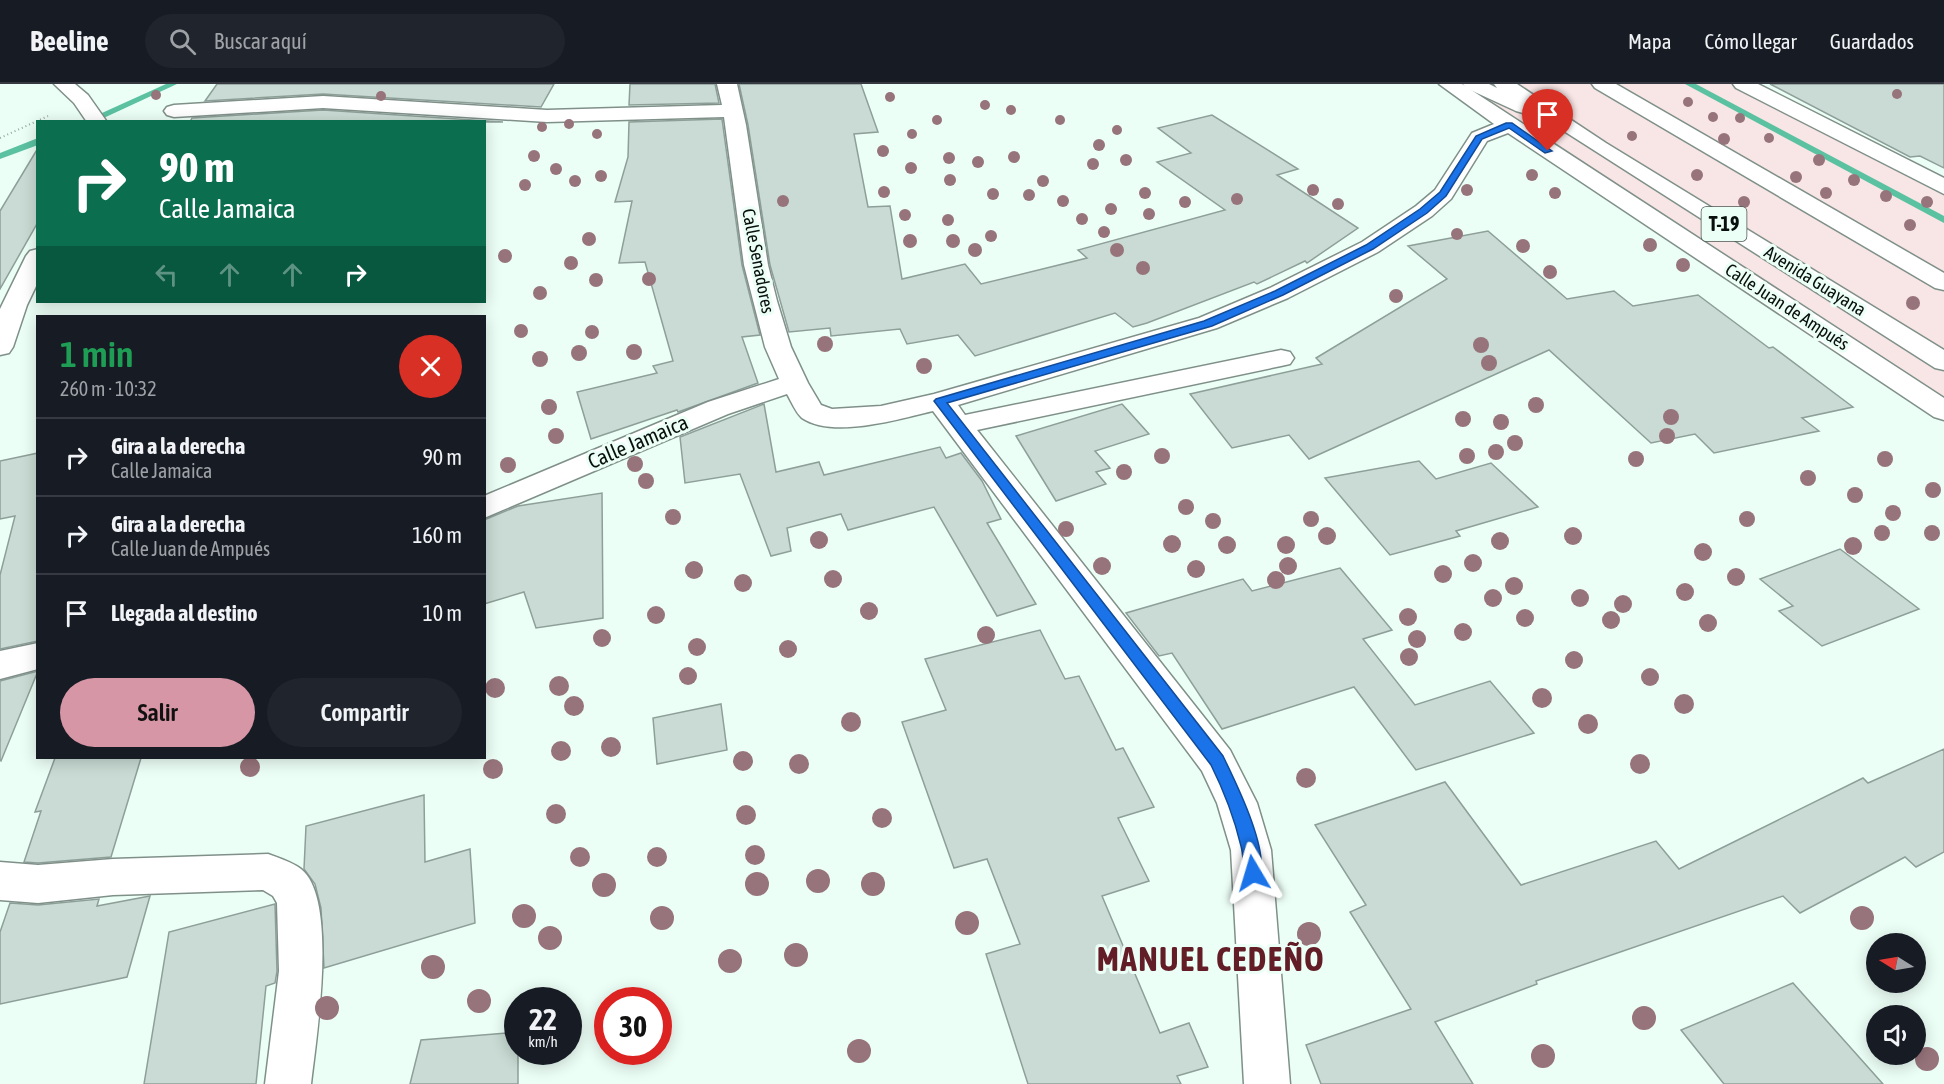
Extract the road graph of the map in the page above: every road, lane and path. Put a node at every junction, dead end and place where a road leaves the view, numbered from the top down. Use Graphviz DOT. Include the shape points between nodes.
graph roads {
  1 [pos="64,84"];
  2 [pos="728,84"];
  3 [pos="1449,84"];
  4 [pos="1473,84"];
  5 [pos="1504,84"];
  6 [pos="1602,84"];
  7 [pos="1743,84"];
  8 [pos="225,89"];
  9 [pos="88,110"];
  10 [pos="733,111"];
  11 [pos="57,120"];
  12 [pos="1509,125"];
  13 [pos="36,127"];
  14 [pos="1578,133"];
  15 [pos="0,138"];
  16 [pos="1944,188"];
  17 [pos="36,260"];
  18 [pos="1944,283"];
  19 [pos="0,347"];
  20 [pos="1281,358"];
  21 [pos="1944,362"];
  22 [pos="794,383"];
  23 [pos="1944,411"];
  24 [pos="949,413"];
  25 [pos="486,507"];
  26 [pos="36,656"];
  27 [pos="0,665"];
  28 [pos="0,881"];
  29 [pos="288,1084"];
  30 [pos="1267,1084"];
  1 -- 9 [label="main road"];
  2 -- 10 [label="main road, Calle Senadores"];
  3 -- 12 [label="main road, Calle Juan de Ampués"];
  4 -- 14 [label="main road, T-19"];
  5 -- 14 [label="main road, Avenida Guayana / T-19"];
  6 -- 18 [label="main road"];
  7 -- 16 [label="main road"];
  8 -- 10 [label="main road" via="165,115 323,102 548,116"];
  9 -- 11 [label="path"];
  10 -- 22 [label="main road, Calle Senadores" via="758,274 778,347"];
  12 -- 23 [label="main road, Calle Juan de Ampués"];
  12 -- 24 [label="main road" via="1479,137 1443,194 1370,247 1208,323"];
  13 -- 15 [label="path"];
  14 -- 21 [label="main road, Avenida Guayana / T-19"];
  17 -- 19 [label="main road" via="14,305"];
  20 -- 24 [label="main road" via="1135,387"];
  22 -- 24 [label="main road, Calle Senadores" via="811,411 829,418"];
  22 -- 25 [label="main road, Calle Jamaica" via="718,408"];
  24 -- 30 [label="main road" via="1217,761 1238,803 1251,849"];
  26 -- 27 [label="main road"];
  28 -- 29 [label="main road" via="38,884 113,877 268,872 288,883 298,901 302,971"];
}
